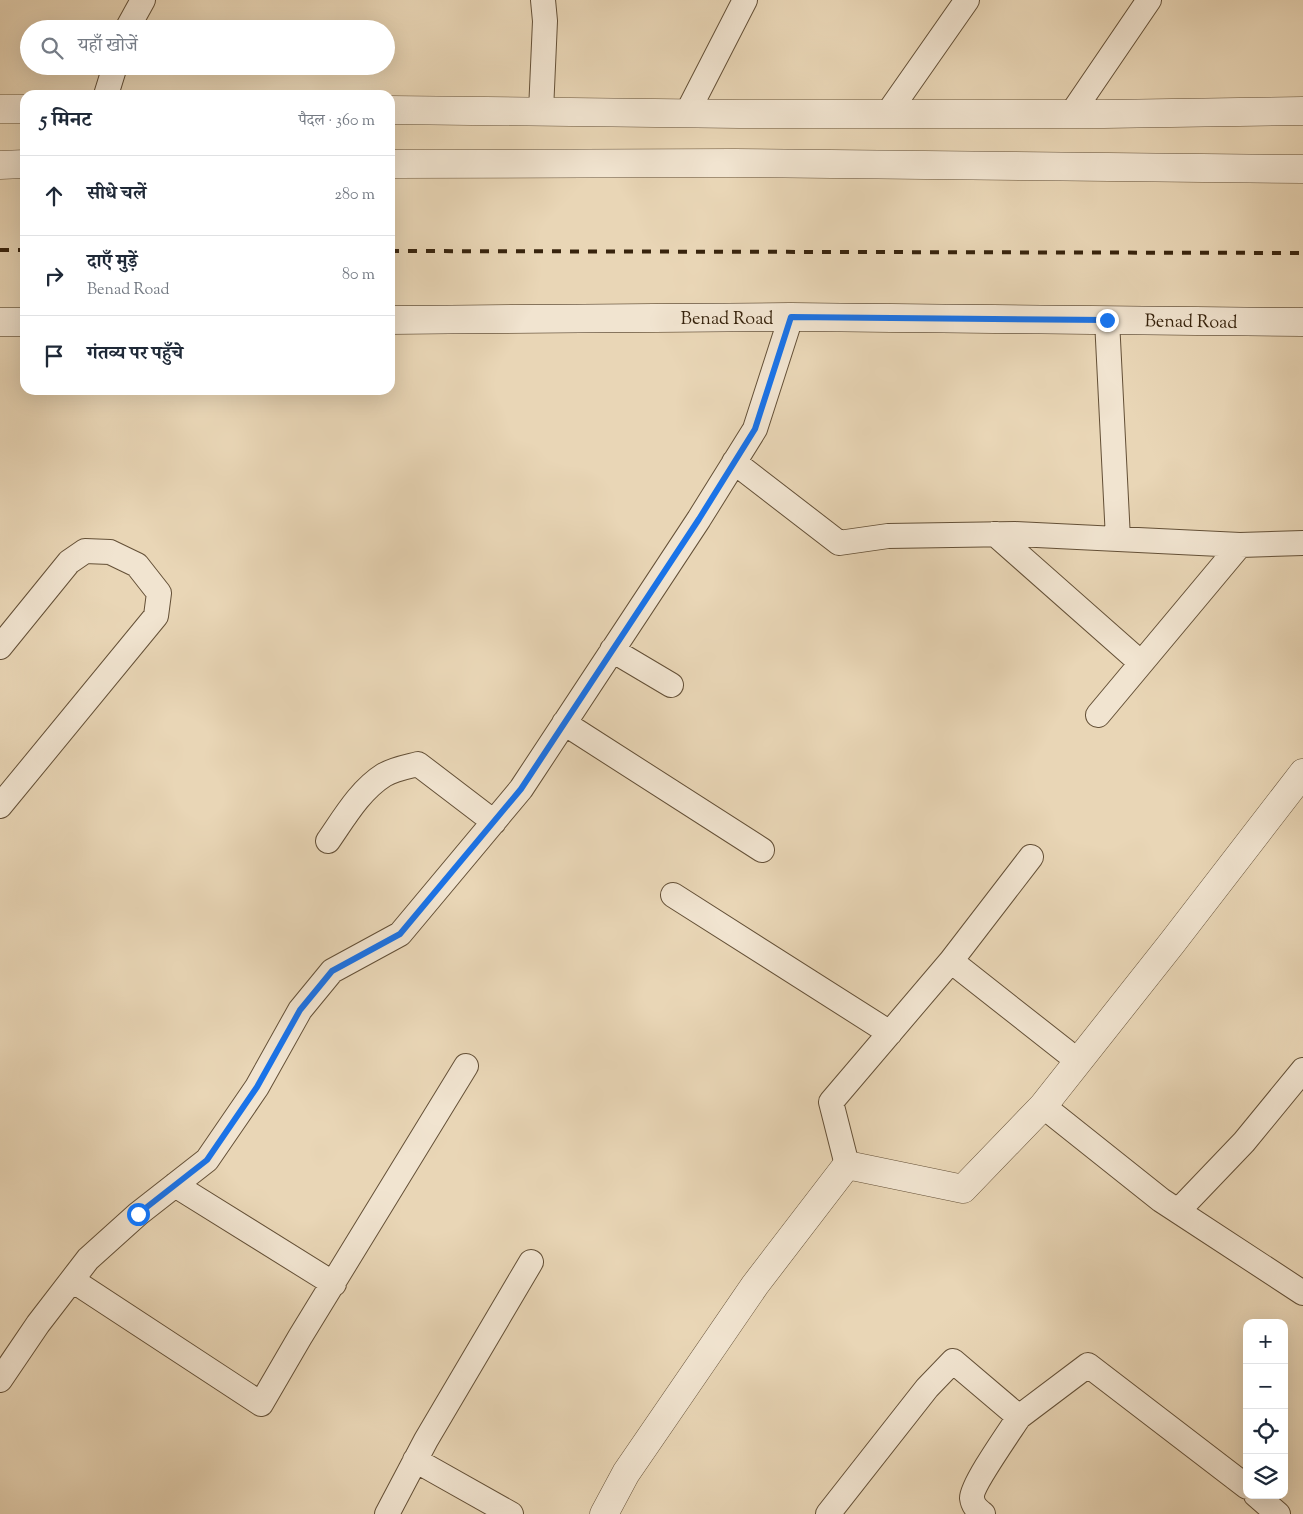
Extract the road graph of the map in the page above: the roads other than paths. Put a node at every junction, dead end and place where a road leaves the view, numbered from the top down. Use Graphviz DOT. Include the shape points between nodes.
graph roads {
  1 [pos="143,0"];
  2 [pos="543,0"];
  3 [pos="745,0"];
  4 [pos="967,0"];
  5 [pos="1149,0"];
  6 [pos="132,20"];
  7 [pos="112,75"];
  8 [pos="108,90"];
  9 [pos="1302,107"];
  10 [pos="0,109"];
  11 [pos="20,109"];
  12 [pos="395,110"];
  13 [pos="541,111"];
  14 [pos="687,113"];
  15 [pos="888,113"];
  16 [pos="1072,113"];
  17 [pos="0,164"];
  18 [pos="20,164"];
  19 [pos="395,164"];
  20 [pos="1303,169"];
  21 [pos="791,317"];
  22 [pos="395,320"];
  23 [pos="1107,320"];
  24 [pos="0,322"];
  25 [pos="20,322"];
  26 [pos="1303,322"];
  27 [pos="734,462"];
  28 [pos="995,534"];
  29 [pos="1118,539"];
  30 [pos="1303,543"];
  31 [pos="1240,545"];
  32 [pos="0,647"];
  33 [pos="612,650"];
  34 [pos="1142,663"];
  35 [pos="671,685"];
  36 [pos="1098,715"];
  37 [pos="564,723"];
  38 [pos="1303,772"];
  39 [pos="0,806"];
  40 [pos="494,822"];
  41 [pos="328,841"];
  42 [pos="762,850"];
  43 [pos="1031,857"];
  44 [pos="673,895"];
  45 [pos="951,961"];
  46 [pos="890,1033"];
  47 [pos="1078,1061"];
  48 [pos="466,1066"];
  49 [pos="1303,1070"];
  50 [pos="1043,1106"];
  51 [pos="847,1165"];
  52 [pos="174,1185"];
  53 [pos="1178,1211"];
  54 [pos="531,1262"];
  55 [pos="72,1280"];
  56 [pos="334,1284"];
  57 [pos="1303,1293"];
  58 [pos="0,1380"];
  59 [pos="1019,1418"];
  60 [pos="415,1460"];
  61 [pos="1243,1484"];
  62 [pos="1261,1499"];
  63 [pos="387,1514"];
  64 [pos="510,1514"];
  65 [pos="604,1514"];
  66 [pos="828,1514"];
  67 [pos="982,1514"];
  68 [pos="1278,1514"];
  1 -- 6 [label="street"];
  2 -- 13 [label="street"];
  3 -- 14 [label="street"];
  4 -- 15 [label="street"];
  5 -- 16 [label="street"];
  7 -- 8 [label="street"];
  9 -- 16 [label="street"];
  10 -- 11 [label="street"];
  12 -- 13 [label="street"];
  13 -- 14 [label="street"];
  14 -- 15 [label="street"];
  15 -- 16 [label="street"];
  17 -- 18 [label="street"];
  19 -- 20 [label="street" via="735,163"];
  21 -- 22 [label="street, Benad Road"];
  21 -- 23 [label="street, Benad Road"];
  21 -- 27 [label="street" via="755,429"];
  23 -- 26 [label="street, Benad Road"];
  23 -- 29 [label="street"];
  24 -- 25 [label="street"];
  27 -- 28 [label="street" via="839,543 888,536"];
  27 -- 33 [label="street"];
  28 -- 29 [label="street"];
  28 -- 34 [label="street"];
  29 -- 31 [label="street"];
  30 -- 31 [label="street"];
  31 -- 34 [label="street"];
  32 -- 39 [label="street" via="68,562 85,551 110,552 137,565 159,593 156,616"];
  33 -- 35 [label="street"];
  33 -- 37 [label="street"];
  34 -- 36 [label="street"];
  37 -- 40 [label="street" via="521,789"];
  37 -- 42 [label="street"];
  38 -- 47 [label="street"];
  40 -- 41 [label="street" via="418,764 383,775 364,792"];
  40 -- 52 [label="street" via="400,934 332,971 300,1010 257,1087 207,1160"];
  43 -- 45 [label="street"];
  44 -- 46 [label="street"];
  45 -- 46 [label="street"];
  45 -- 47 [label="street"];
  46 -- 51 [label="street" via="831,1102"];
  47 -- 50 [label="street"];
  48 -- 56 [label="street"];
  49 -- 53 [label="street" via="1244,1142"];
  50 -- 51 [label="street" via="963,1189"];
  50 -- 53 [label="street"];
  51 -- 65 [label="street" via="755,1285 626,1473"];
  52 -- 55 [label="street" via="88,1259"];
  52 -- 56 [label="street"];
  53 -- 57 [label="street"];
  54 -- 60 [label="street"];
  55 -- 56 [label="street" via="261,1404"];
  55 -- 58 [label="street"];
  59 -- 61 [label="street" via="1088,1366"];
  59 -- 66 [label="street" via="953,1361 927,1388"];
  59 -- 67 [label="street" via="978,1482 972,1497 974,1506"];
  60 -- 63 [label="street"];
  60 -- 64 [label="street"];
  62 -- 68 [label="street"];
}
